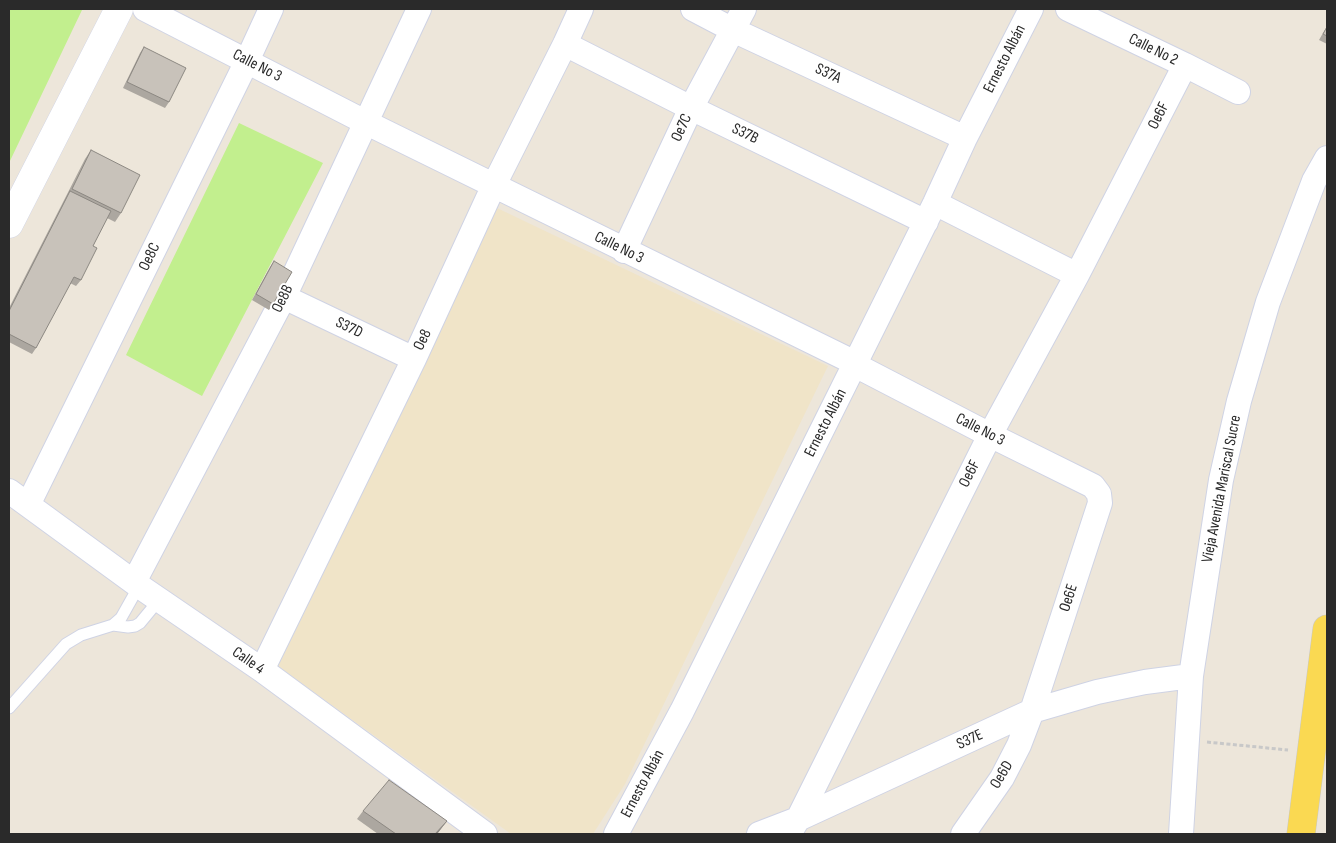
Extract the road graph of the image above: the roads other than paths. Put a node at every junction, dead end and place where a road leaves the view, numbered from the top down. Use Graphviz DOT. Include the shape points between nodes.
graph roads {
  1 [pos="119,9"];
  2 [pos="145,9"];
  3 [pos="271,9"];
  4 [pos="419,9"];
  5 [pos="581,9"];
  6 [pos="693,9"];
  7 [pos="744,9"];
  8 [pos="1031,9"];
  9 [pos="1068,9"];
  10 [pos="734,30"];
  11 [pos="565,44"];
  12 [pos="247,61"];
  13 [pos="1185,65"];
  14 [pos="1238,92"];
  15 [pos="691,108"];
  16 [pos="365,122"];
  17 [pos="965,138"];
  18 [pos="1327,158"];
  19 [pos="494,185"];
  20 [pos="931,212"];
  21 [pos="9,224"];
  22 [pos="624,251"];
  23 [pos="1077,274"];
  24 [pos="284,297"];
  25 [pos="414,359"];
  26 [pos="855,365"];
  27 [pos="990,435"];
  28 [pos="1093,486"];
  29 [pos="9,491"];
  30 [pos="28,505"];
  31 [pos="144,589"];
  32 [pos="113,625"];
  33 [pos="1327,629"];
  34 [pos="262,670"];
  35 [pos="1191,676"];
  36 [pos="9,708"];
  37 [pos="1032,711"];
  38 [pos="793,827"];
  39 [pos="485,834"];
  40 [pos="616,834"];
  41 [pos="759,834"];
  42 [pos="963,834"];
  43 [pos="1181,834"];
  44 [pos="1301,834"];
  1 -- 21 [label="street"];
  2 -- 12 [label="street, Calle No 3"];
  3 -- 12 [label="street, Oe8C"];
  4 -- 16 [label="street, Oe8B"];
  5 -- 11 [label="street, Oe8"];
  6 -- 10 [label="street, S37A"];
  7 -- 10 [label="street, Oe7C"];
  8 -- 17 [label="street, Ernesto Albán"];
  9 -- 13 [label="street, Calle No 2"];
  10 -- 15 [label="street, Oe7C"];
  10 -- 17 [label="street, S37A"];
  11 -- 15 [label="street, S37B"];
  11 -- 19 [label="street, Oe8"];
  12 -- 16 [label="street, Calle No 3"];
  12 -- 30 [label="street, Oe8C"];
  13 -- 14 [label="street, Calle No 2"];
  13 -- 23 [label="street, Oe6F"];
  15 -- 20 [label="street, S37B"];
  15 -- 22 [label="street, Oe7C"];
  16 -- 19 [label="street, Calle No 3"];
  16 -- 24 [label="street, Oe8B"];
  17 -- 20 [label="street, Ernesto Albán"];
  18 -- 35 [label="street, Vieja Avenida Mariscal Sucre" via="1314,181 1268,302 1239,401 1221,480"];
  19 -- 22 [label="street, Calle No 3"];
  19 -- 25 [label="street, Oe8"];
  20 -- 23 [label="street, S37B"];
  20 -- 26 [label="street, Ernesto Albán"];
  22 -- 26 [label="street, Calle No 3"];
  23 -- 27 [label="street, Oe6F"];
  24 -- 25 [label="street, S37D"];
  24 -- 31 [label="street, Oe8B"];
  25 -- 34 [label="street, Oe8"];
  26 -- 27 [label="street, Calle No 3"];
  26 -- 40 [label="street, Ernesto Albán" via="682,711"];
  27 -- 28 [label="street, Calle No 3"];
  27 -- 38 [label="street, Oe6F"];
  28 -- 37 [label="street, Oe6E" via="1099,494 1100,504"];
  29 -- 30 [label="street, Calle 4"];
  30 -- 31 [label="street, Calle 4"];
  31 -- 32 [label="lane"];
  31 -- 32 [label="lane" via="140,623 128,627"];
  31 -- 34 [label="street, Calle 4"];
  32 -- 36 [label="lane" via="81,635 66,644"];
  33 -- 44 [label="main road"];
  34 -- 39 [label="street, Calle 4"];
  35 -- 37 [label="street, S37E" via="1097,692"];
  35 -- 43 [label="street, Vieja Avenida Mariscal Sucre"];
  37 -- 38 [label="street, S37E"];
  37 -- 42 [label="street, Oe6D" via="1002,778"];
  38 -- 41 [label="street, S37E"];
}
